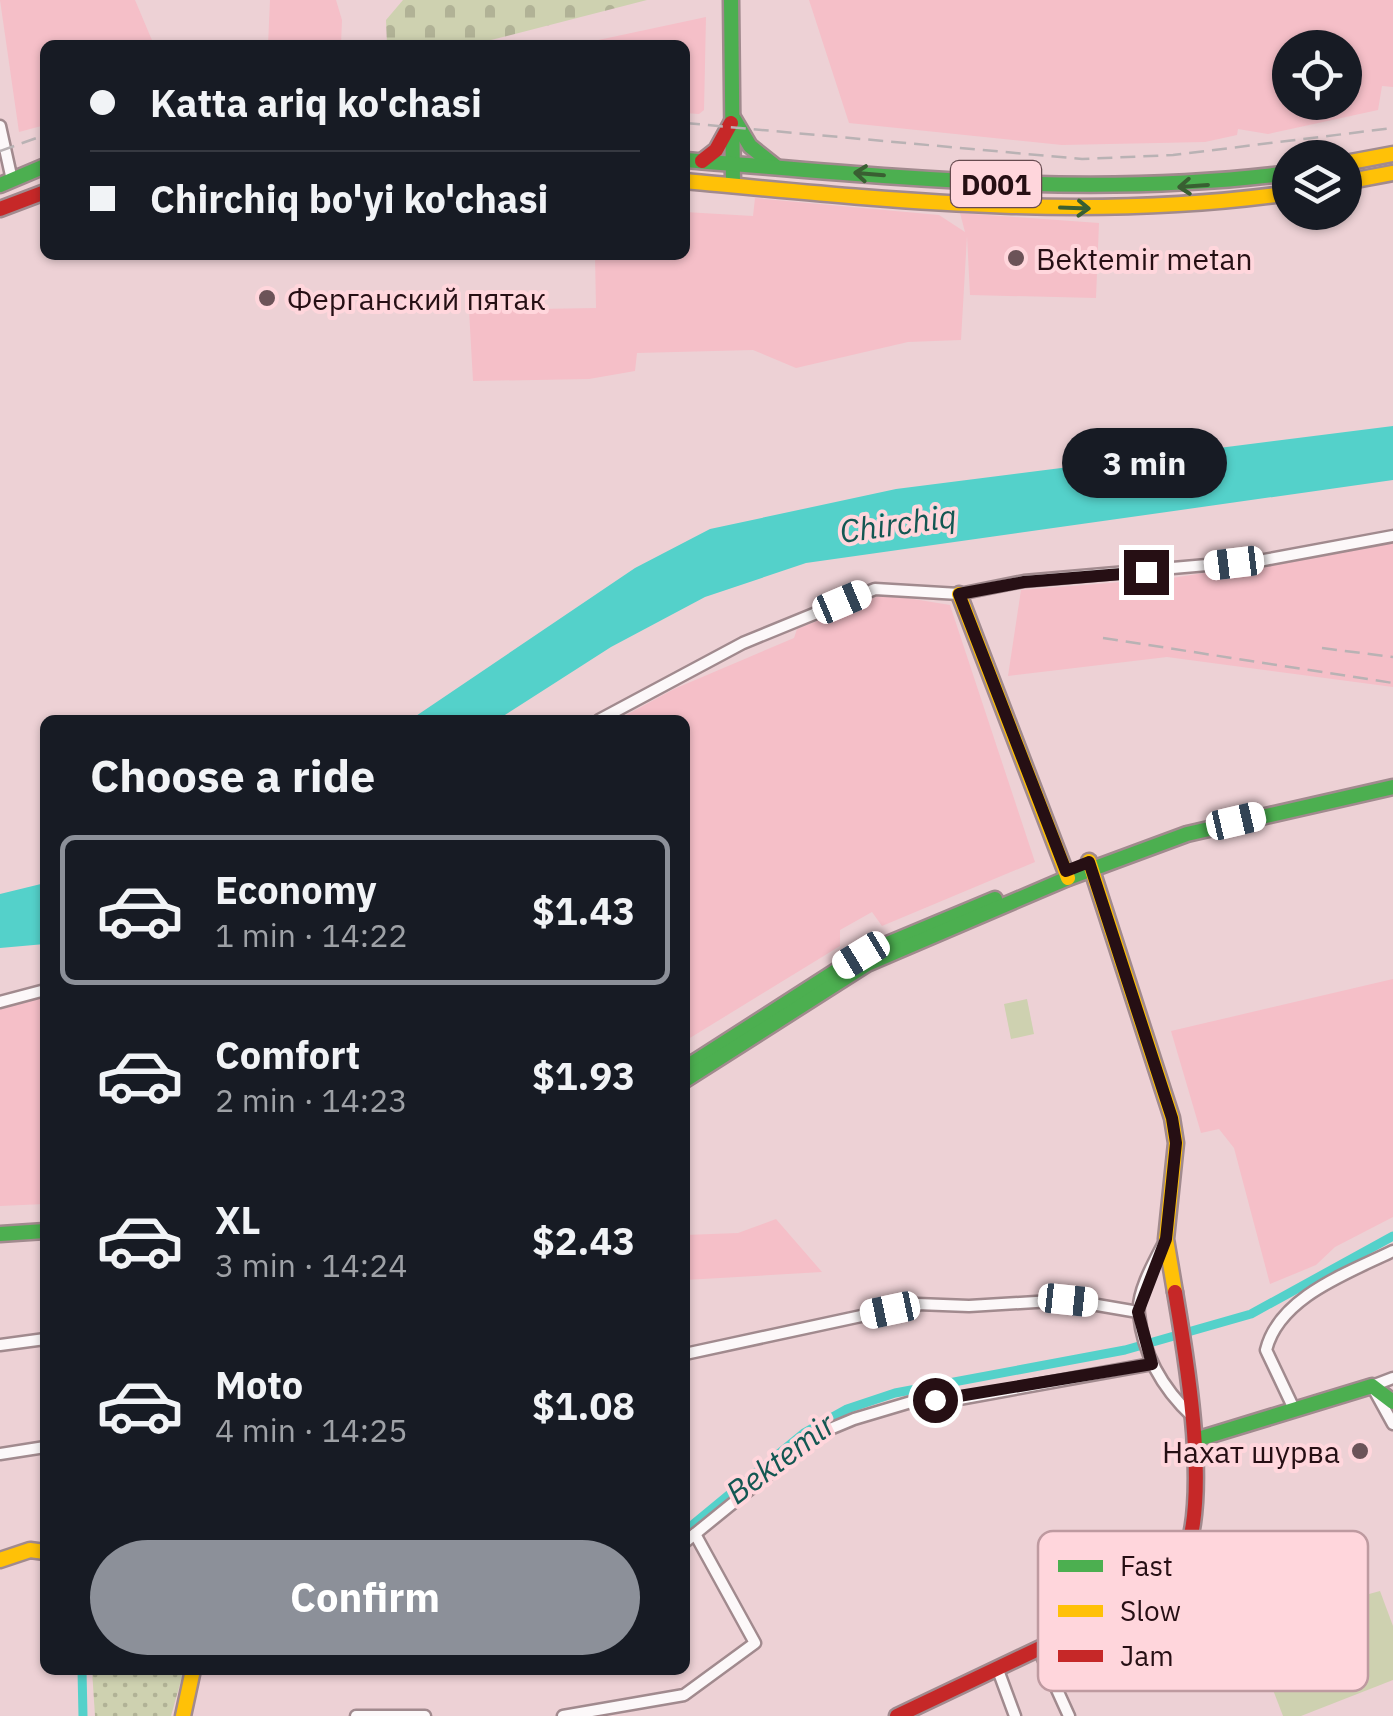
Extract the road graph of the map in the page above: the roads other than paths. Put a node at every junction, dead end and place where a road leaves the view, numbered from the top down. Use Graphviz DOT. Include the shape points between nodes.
graph roads {
  1 [pos="731,0"];
  2 [pos="734,118"];
  3 [pos="0,126"];
  4 [pos="1393,154"];
  5 [pos="690,160"];
  6 [pos="1362,160"];
  7 [pos="702,161"];
  8 [pos="734,163"];
  9 [pos="776,166"];
  10 [pos="40,168"];
  11 [pos="1393,173"];
  12 [pos="1272,176"];
  13 [pos="1362,179"];
  14 [pos="690,181"];
  15 [pos="5,183"];
  16 [pos="733,185"];
  17 [pos="40,194"];
  18 [pos="1272,195"];
  19 [pos="6,206"];
  20 [pos="1393,536"];
  21 [pos="959,594"];
  22 [pos="608,715"];
  23 [pos="1393,778"];
  24 [pos="1393,786"];
  25 [pos="1235,817"];
  26 [pos="1090,865"];
  27 [pos="1067,874"];
  28 [pos="40,991"];
  29 [pos="802,997"];
  30 [pos="0,1002"];
  31 [pos="690,1065"];
  32 [pos="690,1076"];
  33 [pos="40,1223"];
  34 [pos="0,1226"];
  35 [pos="40,1231"];
  36 [pos="0,1234"];
  37 [pos="1166,1239"];
  38 [pos="1393,1251"];
  39 [pos="1138,1312"];
  40 [pos="40,1340"];
  41 [pos="0,1345"];
  42 [pos="690,1353"];
  43 [pos="1151,1359"];
  44 [pos="1393,1378"];
  45 [pos="1372,1386"];
  46 [pos="1393,1402"];
  47 [pos="1294,1410"];
  48 [pos="1193,1418"];
  49 [pos="1393,1424"];
  50 [pos="1195,1440"];
  51 [pos="40,1449"];
  52 [pos="0,1454"];
  53 [pos="1193,1531"];
  54 [pos="696,1534"];
  55 [pos="690,1538"];
  56 [pos="40,1551"];
  57 [pos="0,1560"];
  58 [pos="1038,1650"];
  59 [pos="998,1670"];
  60 [pos="192,1675"];
  61 [pos="1058,1691"];
  62 [pos="183,1716"];
  63 [pos="356,1716"];
  64 [pos="425,1716"];
  65 [pos="563,1716"];
  66 [pos="897,1716"];
  67 [pos="1015,1716"];
  68 [pos="1069,1716"];
  1 -- 2 [label="main road"];
  2 -- 7 [label="main road"];
  2 -- 8 [label="main road"];
  2 -- 9 [label="main road" via="756,153"];
  3 -- 15 [label="street"];
  4 -- 6 [label="main road"];
  5 -- 7 [label="main road, D001"];
  7 -- 8 [label="main road, D001"];
  8 -- 9 [label="main road, D001"];
  8 -- 16 [label="main road"];
  12 -- 9 [label="main road, D001, one-way" via="1086,190"];
  10 -- 15 [label="main road"];
  11 -- 13 [label="main road"];
  14 -- 16 [label="main road, D001"];
  15 -- 19 [label="main road"];
  16 -- 18 [label="main road, D001, one-way" via="1132,210"];
  17 -- 19 [label="main road"];
  20 -- 21 [label="street" via="1264,560"];
  21 -- 22 [label="street" via="886,587 864,592 743,643"];
  21 -- 27 [label="main road"];
  23 -- 25 [label="main road"];
  24 -- 25 [label="main road"];
  25 -- 26 [label="main road"];
  26 -- 27 [label="main road"];
  26 -- 37 [label="main road" via="1172,1118 1176,1143"];
  27 -- 29 [label="main road"];
  28 -- 30 [label="street"];
  29 -- 31 [label="main road"];
  29 -- 32 [label="main road"];
  33 -- 34 [label="main road"];
  35 -- 36 [label="main road"];
  37 -- 39 [label="street"];
  37 -- 48 [label="main road"];
  38 -- 47 [label="street" via="1300,1302 1276,1326 1266,1350"];
  39 -- 42 [label="street" via="1068,1300 918,1304"];
  39 -- 43 [label="street"];
  40 -- 41 [label="street"];
  43 -- 48 [label="street" via="1168,1394"];
  43 -- 54 [label="street" via="960,1399 911,1402 854,1419 818,1434"];
  44 -- 45 [label="street"];
  45 -- 46 [label="main road"];
  45 -- 47 [label="main road"];
  45 -- 49 [label="street"];
  47 -- 50 [label="main road"];
  48 -- 50 [label="main road"];
  50 -- 53 [label="main road"];
  51 -- 52 [label="street"];
  54 -- 55 [label="street"];
  54 -- 65 [label="street" via="756,1643 684,1696"];
  56 -- 57 [label="main road"];
  58 -- 59 [label="main road"];
  59 -- 66 [label="main road"];
  59 -- 67 [label="street"];
  60 -- 62 [label="main road"];
  61 -- 68 [label="street"];
  63 -- 64 [label="street"];
}
